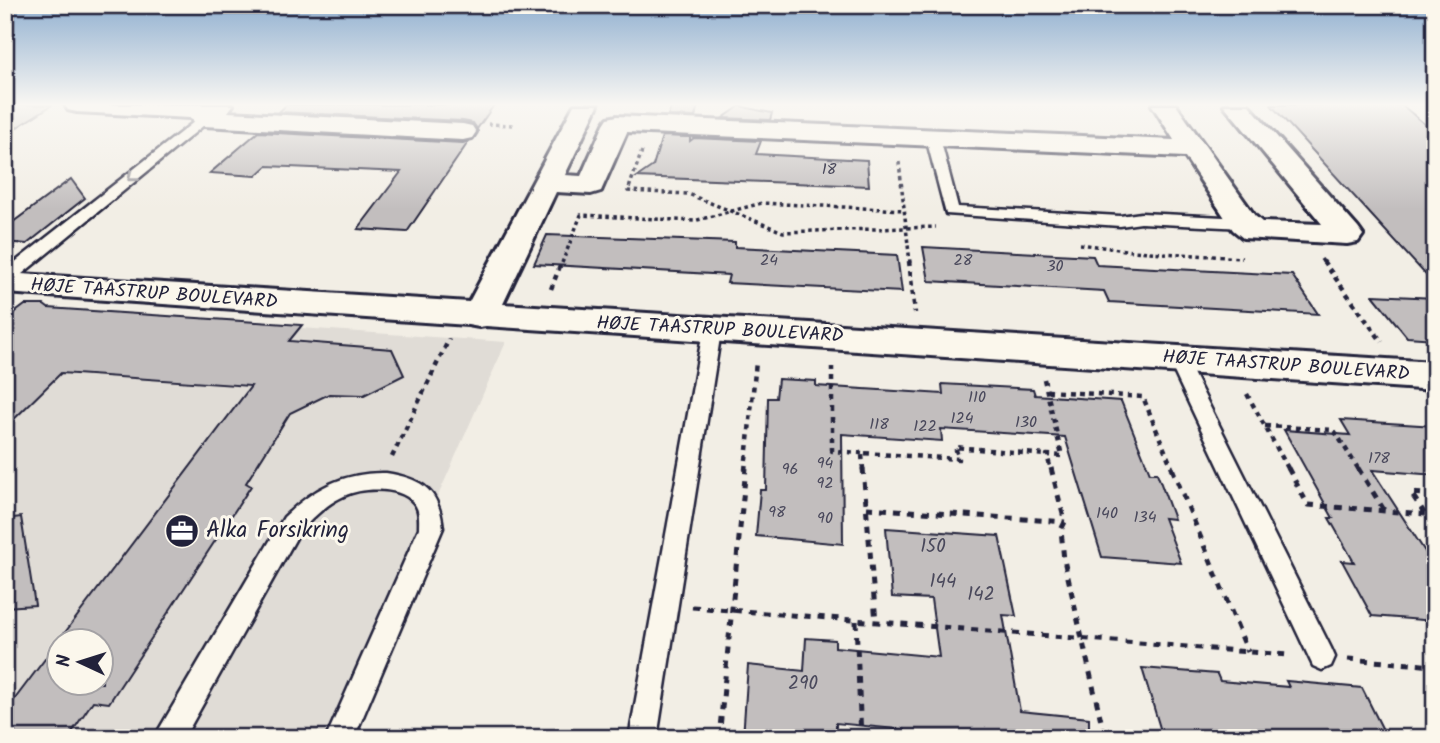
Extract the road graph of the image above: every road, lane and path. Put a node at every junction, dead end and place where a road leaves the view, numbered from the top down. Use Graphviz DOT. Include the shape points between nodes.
graph roads {
  1 [pos="178,140"];
  2 [pos="568,140"];
  3 [pos="610,140"];
  4 [pos="646,140"];
  5 [pos="897,140"];
  6 [pos="933,140"];
  7 [pos="973,140"];
  8 [pos="1188,140"];
  9 [pos="1266,140"];
  10 [pos="1194,149"];
  11 [pos="545,183"];
  12 [pos="904,209"];
  13 [pos="731,211"];
  14 [pos="1244,223"];
  15 [pos="943,227"];
  16 [pos="906,228"];
  17 [pos="1302,233"];
  18 [pos="1069,242"];
  19 [pos="1243,258"];
  20 [pos="1310,262"];
  21 [pos="1324,263"];
  22 [pos="5,281"];
  23 [pos="548,296"];
  24 [pos="470,315"];
  25 [pos="712,331"];
  26 [pos="919,342"];
  27 [pos="1177,359"];
  28 [pos="769,360"];
  29 [pos="1230,362"];
  30 [pos="820,363"];
  31 [pos="832,364"];
  32 [pos="846,365"];
  33 [pos="1420,375"];
  34 [pos="1031,378"];
  35 [pos="1047,391"];
  36 [pos="1265,426"];
  37 [pos="862,453"];
  38 [pos="1048,455"];
  39 [pos="380,480"];
  40 [pos="1435,495"];
  41 [pos="867,508"];
  42 [pos="1385,511"];
  43 [pos="1425,514"];
  44 [pos="1065,522"];
  45 [pos="1435,529"];
  46 [pos="666,605"];
  47 [pos="732,610"];
  48 [pos="856,621"];
  49 [pos="876,622"];
  50 [pos="1084,639"];
  51 [pos="1248,652"];
  52 [pos="1322,657"];
  53 [pos="1435,666"];
  54 [pos="168,738"];
  55 [pos="340,738"];
  56 [pos="643,738"];
  57 [pos="719,738"];
  58 [pos="861,738"];
  59 [pos="1105,738"];
  1 -- 22 [label="lane, one-way"];
  2 -- 11 [label="street"];
  3 -- 11 [label="street" via="591,185"];
  4 -- 13 [label="path" via="628,191 688,194"];
  5 -- 12 [label="path"];
  6 -- 14 [label="lane" via="951,211"];
  7 -- 10 [label="street"];
  8 -- 10 [label="street"];
  9 -- 17 [label="street" via="1347,235"];
  10 -- 14 [label="street"];
  11 -- 24 [label="street"];
  12 -- 13 [label="path" via="762,203"];
  12 -- 16 [label="path"];
  13 -- 16 [label="path" via="783,232"];
  13 -- 23 [label="path" via="694,221 581,215"];
  14 -- 17 [label="street" via="1254,230"];
  15 -- 16 [label="path"];
  16 -- 26 [label="path"];
  17 -- 21 [label="path"];
  18 -- 19 [label="path"];
  20 -- 21 [label="path"];
  21 -- 33 [label="path"];
  22 -- 24 [label="street, HØJE TAASTRUP BOULEVARD"];
  24 -- 25 [label="street, HØJE TAASTRUP BOULEVARD"];
  24 -- 39 [label="path"];
  25 -- 26 [label="street, HØJE TAASTRUP BOULEVARD"];
  25 -- 46 [label="lane"];
  26 -- 27 [label="street, HØJE TAASTRUP BOULEVARD"];
  27 -- 29 [label="street, HØJE TAASTRUP BOULEVARD"];
  27 -- 52 [label="lane"];
  28 -- 47 [label="path" via="756,359"];
  29 -- 33 [label="street, HØJE TAASTRUP BOULEVARD"];
  29 -- 36 [label="path"];
  30 -- 31 [label="path"];
  31 -- 32 [label="path"];
  31 -- 37 [label="path" via="832,451"];
  34 -- 35 [label="path" via="1044,379"];
  35 -- 38 [label="path" via="1062,456"];
  35 -- 51 [label="path" via="1143,397"];
  36 -- 42 [label="path" via="1334,430"];
  36 -- 42 [label="path" via="1308,505"];
  37 -- 38 [label="path" via="959,458 955,447"];
  37 -- 41 [label="path"];
  38 -- 44 [label="path"];
  39 -- 54 [label="lane" via="335,489 292,524"];
  39 -- 55 [label="lane" via="416,491 428,505 431,528"];
  40 -- 43 [label="path" via="1411,493"];
  41 -- 44 [label="path"];
  41 -- 49 [label="path"];
  42 -- 43 [label="path"];
  43 -- 45 [label="path"];
  44 -- 50 [label="path" via="1061,530 1064,560"];
  46 -- 47 [label="path"];
  46 -- 56 [label="lane"];
  47 -- 48 [label="path"];
  47 -- 57 [label="path"];
  48 -- 49 [label="path"];
  48 -- 58 [label="path"];
  49 -- 50 [label="path"];
  50 -- 51 [label="path"];
  50 -- 59 [label="path"];
  51 -- 52 [label="path"];
  52 -- 53 [label="path"];
}
